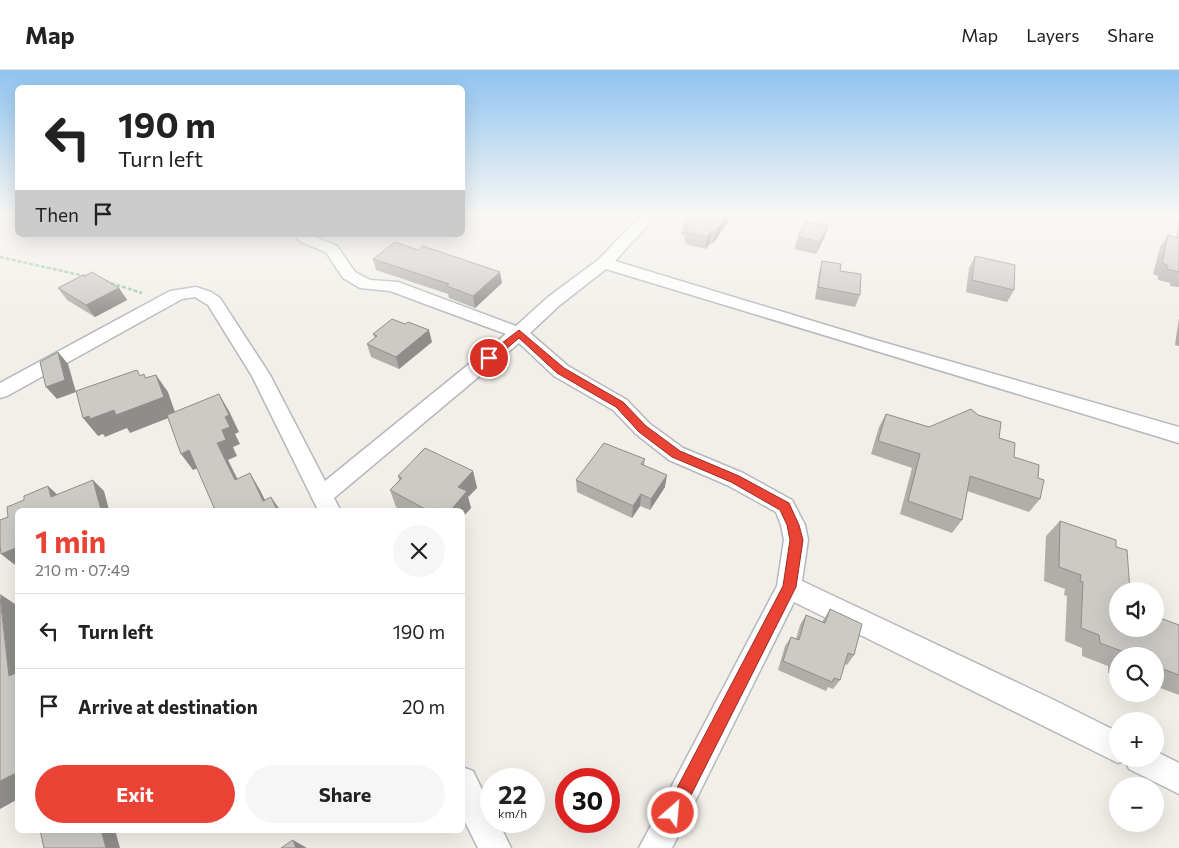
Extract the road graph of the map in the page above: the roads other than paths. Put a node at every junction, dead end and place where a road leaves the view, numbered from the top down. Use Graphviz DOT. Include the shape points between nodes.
graph roads {
  1 [pos="333,251"];
  2 [pos="615,251"];
  3 [pos="604,263"];
  4 [pos="519,333"];
  5 [pos="0,391"];
  6 [pos="1179,435"];
  7 [pos="326,503"];
  8 [pos="790,587"];
  9 [pos="1109,743"];
  10 [pos="1155,767"];
  11 [pos="1179,779"];
  12 [pos="465,788"];
  13 [pos="495,848"];
  14 [pos="655,848"];
  1 -- 4 [label="street" via="349,275 366,285 392,286"];
  2 -- 3 [label="street"];
  3 -- 4 [label="street"];
  3 -- 6 [label="street"];
  4 -- 7 [label="street"];
  4 -- 8 [label="street" via="560,371 620,404 643,429 676,454 735,479 784,506 796,540"];
  5 -- 7 [label="street" via="176,295 191,290 205,294 214,302 261,375"];
  8 -- 9 [label="street"];
  8 -- 14 [label="street"];
  10 -- 11 [label="street"];
  12 -- 13 [label="street"];
}
